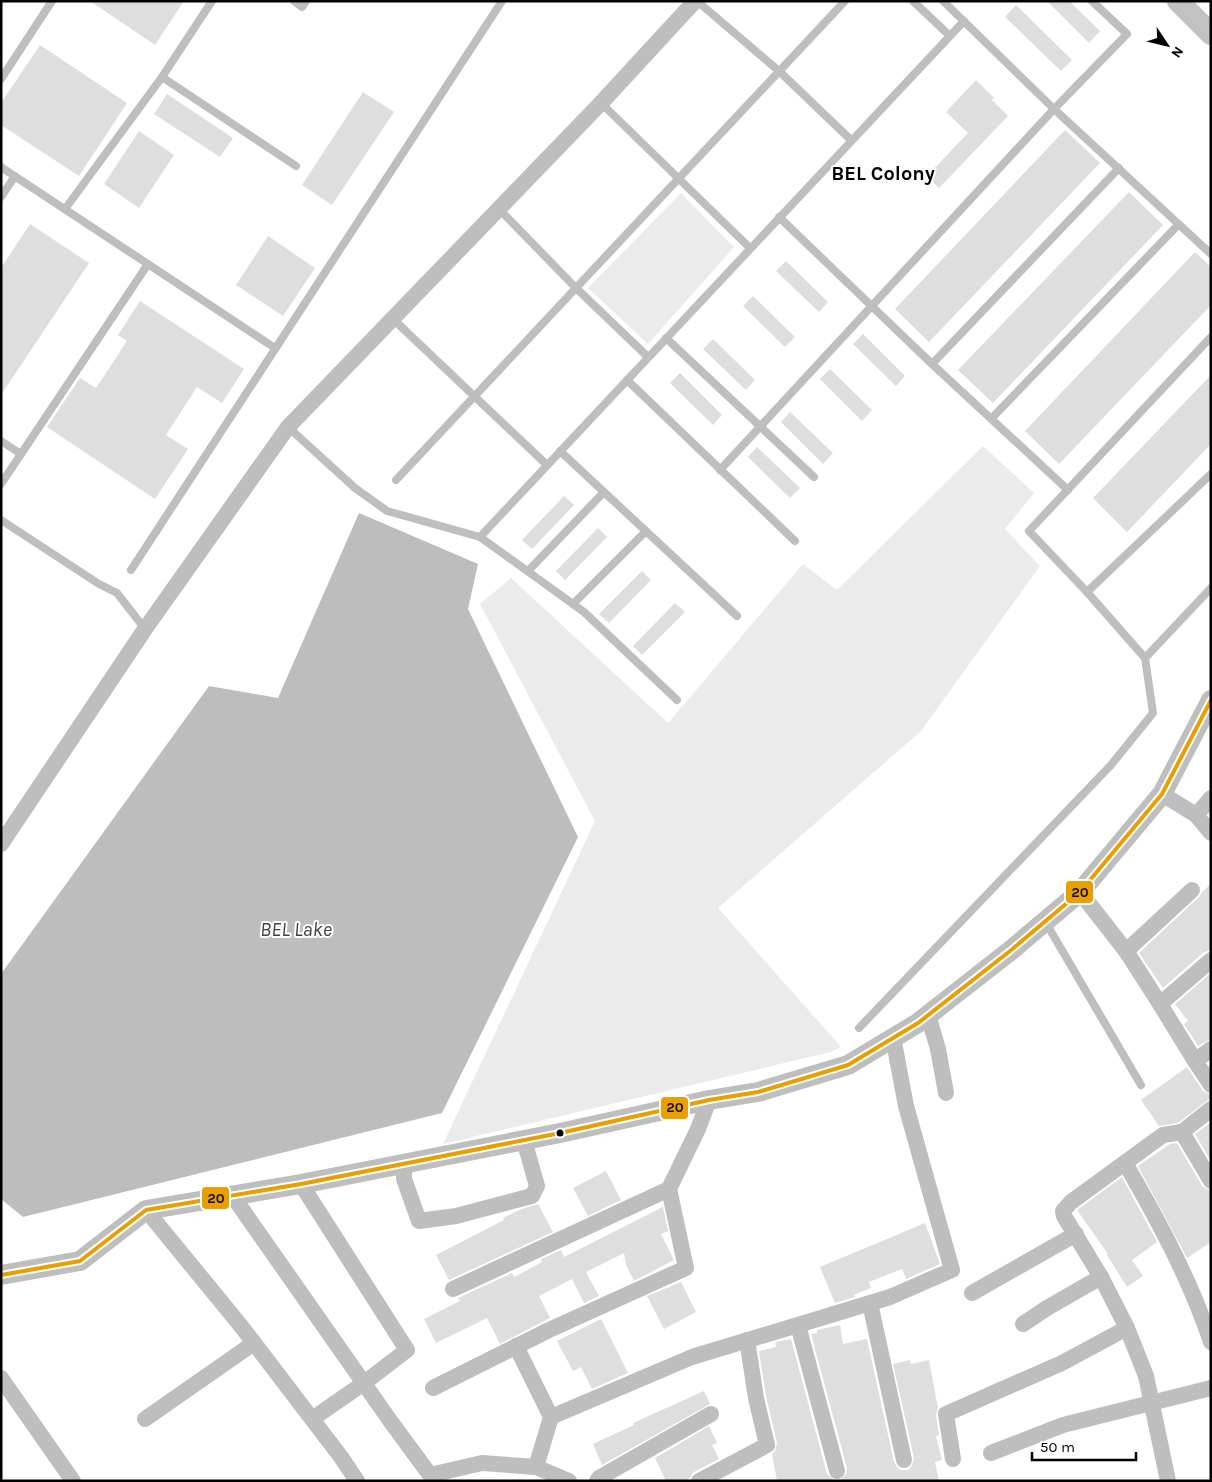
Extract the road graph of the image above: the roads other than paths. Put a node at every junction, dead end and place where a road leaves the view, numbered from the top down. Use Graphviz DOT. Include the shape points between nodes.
graph roads {
  1 [pos="52,1"];
  2 [pos="212,1"];
  3 [pos="294,1"];
  4 [pos="306,1"];
  5 [pos="502,1"];
  6 [pos="696,1"];
  7 [pos="845,1"];
  8 [pos="913,1"];
  9 [pos="943,1"];
  10 [pos="1092,1"];
  11 [pos="1178,1"];
  12 [pos="964,22"];
  13 [pos="1208,31"];
  14 [pos="950,36"];
  15 [pos="779,71"];
  16 [pos="162,77"];
  17 [pos="1,79"];
  18 [pos="601,103"];
  19 [pos="1054,109"];
  20 [pos="852,140"];
  21 [pos="296,166"];
  22 [pos="1,167"];
  23 [pos="1119,168"];
  24 [pos="15,176"];
  25 [pos="678,178"];
  26 [pos="1,197"];
  27 [pos="65,209"];
  28 [pos="499,209"];
  29 [pos="779,218"];
  30 [pos="1178,225"];
  31 [pos="750,248"];
  32 [pos="1211,254"];
  33 [pos="148,264"];
  34 [pos="576,288"];
  35 [pos="872,305"];
  36 [pos="393,319"];
  37 [pos="1211,337"];
  38 [pos="666,338"];
  39 [pos="275,348"];
  40 [pos="648,357"];
  41 [pos="932,364"];
  42 [pos="626,380"];
  43 [pos="474,396"];
  44 [pos="992,418"];
  45 [pos="288,427"];
  46 [pos="759,427"];
  47 [pos="1,441"];
  48 [pos="560,451"];
  49 [pos="21,454"];
  50 [pos="547,465"];
  51 [pos="720,470"];
  52 [pos="1211,474"];
  53 [pos="814,477"];
  54 [pos="396,480"];
  55 [pos="1,484"];
  56 [pos="1068,490"];
  57 [pos="604,492"];
  58 [pos="1,520"];
  59 [pos="646,531"];
  60 [pos="480,537"];
  61 [pos="795,541"];
  62 [pos="131,570"];
  63 [pos="528,572"];
  64 [pos="1211,588"];
  65 [pos="1087,592"];
  66 [pos="573,604"];
  67 [pos="737,616"];
  68 [pos="145,629"];
  69 [pos="1145,658"];
  70 [pos="677,700"];
  71 [pos="1211,700"];
  72 [pos="1162,794"];
  73 [pos="1211,798"];
  74 [pos="1196,816"];
  75 [pos="1211,833"];
  76 [pos="1,844"];
  77 [pos="1192,890"];
  78 [pos="1080,892"];
  79 [pos="1045,922"];
  80 [pos="1126,951"];
  81 [pos="1211,960"];
  82 [pos="1160,1004"];
  83 [pos="928,1015"];
  84 [pos="859,1028"];
  85 [pos="893,1037"];
  86 [pos="1211,1049"];
  87 [pos="1195,1061"];
  88 [pos="1141,1085"];
  89 [pos="1211,1085"];
  90 [pos="946,1093"];
  91 [pos="709,1100"];
  92 [pos="1211,1109"];
  93 [pos="1182,1132"];
  94 [pos="524,1140"];
  95 [pos="404,1163"];
  96 [pos="1125,1163"];
  97 [pos="1211,1181"];
  98 [pos="301,1184"];
  99 [pos="669,1189"];
  100 [pos="232,1195"];
  101 [pos="146,1210"];
  102 [pos="1076,1234"];
  103 [pos="1,1275"];
  104 [pos="1101,1277"];
  105 [pos="453,1289"];
  106 [pos="972,1293"];
  107 [pos="870,1303"];
  108 [pos="1024,1324"];
  109 [pos="798,1325"];
  110 [pos="1127,1328"];
  111 [pos="747,1340"];
  112 [pos="1211,1342"];
  113 [pos="254,1343"];
  114 [pos="516,1346"];
  115 [pos="1,1378"];
  116 [pos="364,1383"];
  117 [pos="433,1388"];
  118 [pos="1211,1388"];
  119 [pos="1153,1402"];
  120 [pos="711,1414"];
  121 [pos="551,1417"];
  122 [pos="312,1418"];
  123 [pos="145,1419"];
  124 [pos="991,1453"];
  125 [pos="953,1459"];
  126 [pos="904,1460"];
  127 [pos="536,1467"];
  128 [pos="837,1471"];
  129 [pos="424,1478"];
  130 [pos="1165,1480"];
  131 [pos="74,1481"];
  132 [pos="357,1481"];
  133 [pos="569,1481"];
  134 [pos="597,1481"];
  135 [pos="699,1481"];
  1 -- 17 [label="lane"];
  2 -- 16 [label="lane"];
  3 -- 4 [label="lane" via="302,6"];
  5 -- 39 [label="lane"];
  6 -- 15 [label="lane"];
  6 -- 18 [label="street"];
  7 -- 15 [label="lane"];
  8 -- 14 [label="lane"];
  9 -- 12 [label="lane"];
  10 -- 19 [label="lane" via="1127,34"];
  11 -- 13 [label="main road"];
  12 -- 14 [label="lane"];
  12 -- 19 [label="lane"];
  14 -- 20 [label="lane"];
  15 -- 20 [label="lane"];
  15 -- 25 [label="lane"];
  16 -- 21 [label="lane"];
  16 -- 27 [label="lane"];
  18 -- 25 [label="lane"];
  18 -- 28 [label="street"];
  19 -- 23 [label="lane"];
  19 -- 35 [label="lane"];
  20 -- 29 [label="lane"];
  22 -- 24 [label="lane"];
  23 -- 30 [label="lane"];
  23 -- 41 [label="lane"];
  24 -- 26 [label="lane"];
  24 -- 27 [label="lane"];
  25 -- 31 [label="lane"];
  25 -- 34 [label="lane"];
  27 -- 33 [label="lane"];
  28 -- 34 [label="lane"];
  28 -- 36 [label="street"];
  29 -- 31 [label="lane"];
  29 -- 35 [label="lane"];
  30 -- 32 [label="lane"];
  30 -- 44 [label="lane"];
  31 -- 38 [label="lane"];
  33 -- 39 [label="lane"];
  33 -- 49 [label="lane"];
  34 -- 40 [label="lane"];
  34 -- 43 [label="lane"];
  35 -- 41 [label="lane"];
  35 -- 46 [label="lane"];
  36 -- 43 [label="lane"];
  36 -- 45 [label="street"];
  37 -- 56 [label="lane"];
  38 -- 40 [label="lane"];
  38 -- 46 [label="lane"];
  39 -- 62 [label="lane"];
  40 -- 42 [label="lane"];
  41 -- 44 [label="lane"];
  42 -- 48 [label="lane"];
  42 -- 51 [label="lane"];
  43 -- 50 [label="lane"];
  43 -- 54 [label="lane"];
  44 -- 56 [label="lane"];
  45 -- 60 [label="lane" via="354,488 387,511"];
  45 -- 68 [label="street"];
  46 -- 51 [label="lane"];
  46 -- 53 [label="lane"];
  47 -- 49 [label="lane"];
  48 -- 50 [label="lane"];
  48 -- 57 [label="lane"];
  49 -- 55 [label="lane"];
  50 -- 60 [label="lane"];
  51 -- 61 [label="lane"];
  52 -- 65 [label="lane"];
  56 -- 65 [label="lane" via="1029,531"];
  57 -- 59 [label="lane"];
  57 -- 63 [label="lane"];
  58 -- 68 [label="lane" via="117,593"];
  59 -- 66 [label="lane"];
  59 -- 67 [label="lane"];
  60 -- 63 [label="lane"];
  63 -- 66 [label="lane"];
  64 -- 69 [label="lane"];
  65 -- 69 [label="lane"];
  66 -- 70 [label="lane"];
  68 -- 76 [label="street"];
  69 -- 84 [label="lane" via="1153,713 1111,765"];
  71 -- 72 [label="street"];
  72 -- 74 [label="street"];
  72 -- 78 [label="street"];
  73 -- 74 [label="street"];
  74 -- 75 [label="street"];
  77 -- 80 [label="street"];
  78 -- 79 [label="street"];
  78 -- 80 [label="street"];
  79 -- 83 [label="street"];
  79 -- 88 [label="lane"];
  80 -- 82 [label="street"];
  81 -- 82 [label="street"];
  82 -- 87 [label="street"];
  83 -- 85 [label="street"];
  83 -- 90 [label="street"];
  85 -- 91 [label="street" via="848,1065 758,1092"];
  85 -- 107 [label="street" via="906,1106 952,1270"];
  86 -- 87 [label="street"];
  87 -- 89 [label="street"];
  91 -- 94 [label="street"];
  91 -- 99 [label="street"];
  92 -- 93 [label="street"];
  93 -- 96 [label="street" via="1163,1135"];
  93 -- 97 [label="street"];
  94 -- 95 [label="street"];
  94 -- 95 [label="street" via="537,1186 532,1196 456,1216 419,1221 404,1179"];
  95 -- 98 [label="street"];
  96 -- 102 [label="street" via="1063,1211"];
  96 -- 112 [label="street" via="1162,1227"];
  98 -- 100 [label="street"];
  98 -- 116 [label="street" via="407,1350"];
  99 -- 105 [label="street"];
  99 -- 114 [label="street" via="686,1268"];
  100 -- 101 [label="street"];
  100 -- 116 [label="street"];
  101 -- 103 [label="street" via="80,1261"];
  101 -- 113 [label="street"];
  102 -- 104 [label="street"];
  102 -- 106 [label="street"];
  104 -- 108 [label="street"];
  104 -- 110 [label="street"];
  107 -- 109 [label="street"];
  107 -- 126 [label="street"];
  109 -- 111 [label="street"];
  109 -- 128 [label="street"];
  110 -- 119 [label="street"];
  110 -- 125 [label="street" via="1062,1363 946,1414"];
  111 -- 121 [label="street" via="692,1357"];
  111 -- 135 [label="street" via="767,1445"];
  113 -- 122 [label="street"];
  113 -- 123 [label="street"];
  114 -- 117 [label="street"];
  114 -- 121 [label="street"];
  115 -- 131 [label="street"];
  116 -- 122 [label="street"];
  116 -- 129 [label="street"];
  118 -- 119 [label="street"];
  119 -- 124 [label="street" via="1062,1425"];
  119 -- 130 [label="street"];
  120 -- 134 [label="street"];
  121 -- 127 [label="street"];
  122 -- 132 [label="street"];
  127 -- 129 [label="street" via="482,1463"];
  127 -- 133 [label="street"];
}
